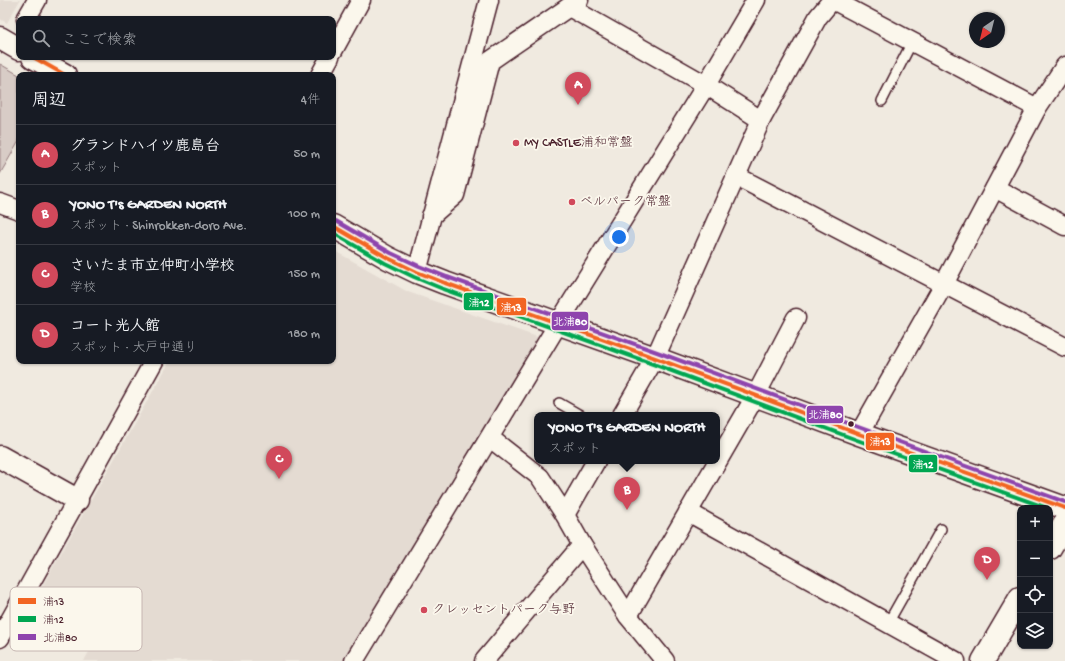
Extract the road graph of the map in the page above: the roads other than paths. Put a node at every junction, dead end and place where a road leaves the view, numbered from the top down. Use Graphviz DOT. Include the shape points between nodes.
graph roads {
  1 [pos="37,0"];
  2 [pos="361,0"];
  3 [pos="489,0"];
  4 [pos="756,0"];
  5 [pos="832,0"];
  6 [pos="574,3"];
  7 [pos="28,16"];
  8 [pos="912,42"];
  9 [pos="336,46"];
  10 [pos="38,60"];
  11 [pos="328,60"];
  12 [pos="1065,67"];
  13 [pos="60,72"];
  14 [pos="322,72"];
  15 [pos="706,84"];
  16 [pos="882,101"];
  17 [pos="1037,108"];
  18 [pos="761,120"];
  19 [pos="736,176"];
  20 [pos="995,188"];
  21 [pos="0,203"];
  22 [pos="16,209"];
  23 [pos="431,216"];
  24 [pos="1065,226"];
  25 [pos="336,228"];
  26 [pos="417,272"];
  27 [pos="944,284"];
  28 [pos="796,318"];
  29 [pos="558,324"];
  30 [pos="1065,347"];
  31 [pos="655,358"];
  32 [pos="152,364"];
  33 [pos="756,395"];
  34 [pos="559,403"];
  35 [pos="575,412"];
  36 [pos="624,412"];
  37 [pos="859,434"];
  38 [pos="490,438"];
  39 [pos="0,457"];
  40 [pos="720,457"];
  41 [pos="594,464"];
  42 [pos="716,464"];
  43 [pos="77,500"];
  44 [pos="1065,508"];
  45 [pos="688,512"];
  46 [pos="565,515"];
  47 [pos="1065,523"];
  48 [pos="941,529"];
  49 [pos="1053,543"];
  50 [pos="582,545"];
  51 [pos="28,587"];
  52 [pos="1017,603"];
  53 [pos="628,616"];
  54 [pos="10,620"];
  55 [pos="888,624"];
  56 [pos="0,638"];
  57 [pos="354,661"];
  58 [pos="484,661"];
  59 [pos="665,661"];
  60 [pos="956,661"];
  61 [pos="983,661"];
  1 -- 7 [label="street"];
  2 -- 9 [label="street"];
  3 -- 23 [label="street"];
  4 -- 15 [label="street"];
  5 -- 8 [label="street"];
  5 -- 18 [label="street" via="818,17"];
  6 -- 15 [label="street"];
  6 -- 23 [label="street" via="490,61 455,195"];
  8 -- 16 [label="lane"];
  8 -- 17 [label="street"];
  10 -- 13 [label="main road"];
  11 -- 14 [label="street"];
  12 -- 17 [label="street"];
  15 -- 18 [label="street"];
  15 -- 29 [label="street"];
  17 -- 20 [label="street"];
  18 -- 19 [label="street"];
  19 -- 27 [label="street"];
  19 -- 31 [label="street"];
  20 -- 24 [label="street"];
  20 -- 27 [label="street"];
  21 -- 22 [label="street"];
  23 -- 26 [label="street"];
  25 -- 26 [label="main road"];
  26 -- 29 [label="main road"];
  27 -- 30 [label="street"];
  27 -- 37 [label="street"];
  28 -- 33 [label="street"];
  29 -- 31 [label="main road"];
  29 -- 38 [label="street"];
  31 -- 33 [label="main road"];
  31 -- 36 [label="street"];
  32 -- 43 [label="street"];
  33 -- 37 [label="main road"];
  33 -- 40 [label="street"];
  34 -- 35 [label="lane"];
  37 -- 44 [label="main road"];
  38 -- 46 [label="street" via="540,477"];
  38 -- 57 [label="street"];
  39 -- 43 [label="main road"];
  41 -- 46 [label="street"];
  42 -- 45 [label="street"];
  43 -- 51 [label="street"];
  45 -- 53 [label="street"];
  45 -- 55 [label="street"];
  46 -- 50 [label="street"];
  47 -- 49 [label="main road"];
  48 -- 55 [label="lane"];
  50 -- 53 [label="street"];
  50 -- 58 [label="street"];
  52 -- 61 [label="main road"];
  53 -- 59 [label="street"];
  54 -- 56 [label="street"];
  55 -- 60 [label="street"];
}
